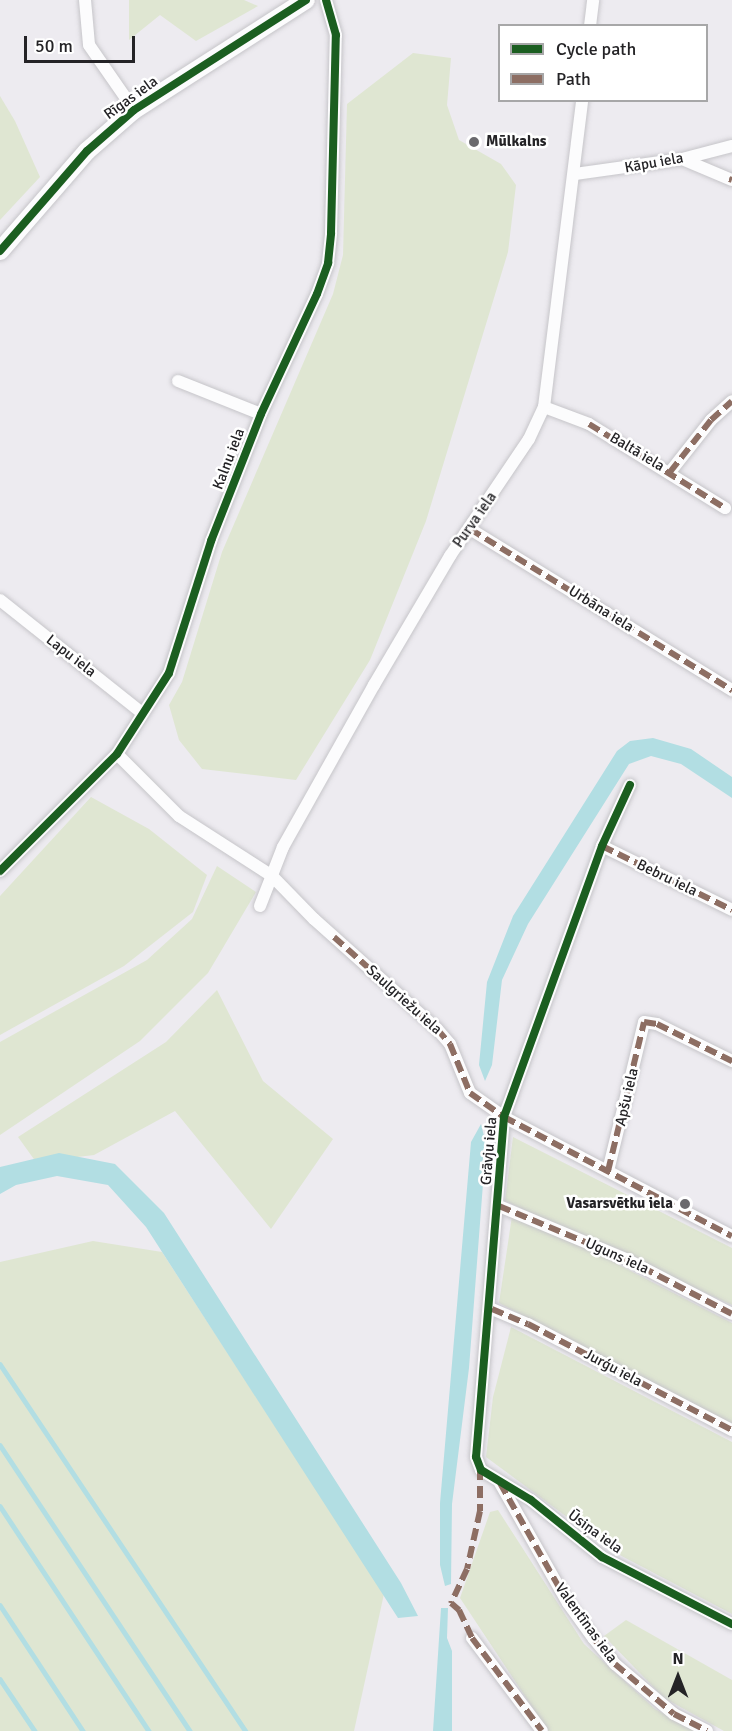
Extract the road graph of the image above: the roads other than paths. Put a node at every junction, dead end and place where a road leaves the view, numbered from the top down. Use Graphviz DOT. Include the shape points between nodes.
graph roads {
  1 [pos="85,0"];
  2 [pos="306,0"];
  3 [pos="326,0"];
  4 [pos="593,0"];
  5 [pos="590,24"];
  6 [pos="582,102"];
  7 [pos="134,110"];
  8 [pos="732,146"];
  9 [pos="682,159"];
  10 [pos="575,174"];
  11 [pos="732,180"];
  12 [pos="0,251"];
  13 [pos="178,381"];
  14 [pos="732,401"];
  15 [pos="544,407"];
  16 [pos="261,414"];
  17 [pos="670,472"];
  18 [pos="725,508"];
  19 [pos="470,529"];
  20 [pos="0,600"];
  21 [pos="732,690"];
  22 [pos="142,713"];
  23 [pos="117,754"];
  24 [pos="630,785"];
  25 [pos="602,846"];
  26 [pos="0,871"];
  27 [pos="272,876"];
  28 [pos="260,906"];
  29 [pos="732,910"];
  30 [pos="732,1061"];
  31 [pos="504,1117"];
  32 [pos="608,1171"];
  33 [pos="499,1206"];
  34 [pos="732,1236"];
  35 [pos="492,1308"];
  36 [pos="732,1314"];
  37 [pos="732,1431"];
  38 [pos="481,1470"];
  39 [pos="500,1483"];
  40 [pos="732,1624"];
  41 [pos="472,1638"];
  42 [pos="542,1731"];
  43 [pos="707,1731"];
  1 -- 7 [label="street" via="89,45"];
  2 -- 7 [label="main road, Rīgas iela"];
  3 -- 16 [label="street, Kalnu iela" via="336,35 328,263"];
  4 -- 5 [label="street"];
  6 -- 10 [label="street, Purva iela"];
  7 -- 12 [label="main road, Rīgas iela" via="87,151"];
  8 -- 9 [label="street, Kāpu iela"];
  9 -- 10 [label="street, Kāpu iela"];
  9 -- 11 [label="street"];
  10 -- 15 [label="street, Purva iela"];
  13 -- 16 [label="street"];
  14 -- 17 [label="street" via="711,420"];
  15 -- 17 [label="street, Baltā iela" via="589,424"];
  15 -- 19 [label="street, Purva iela" via="529,439"];
  16 -- 22 [label="street, Kalnu iela" via="211,542 180,646 169,673"];
  17 -- 18 [label="street, Baltā iela"];
  19 -- 21 [label="street, Urbāna iela"];
  19 -- 27 [label="street, Purva iela" via="374,685 283,847"];
  20 -- 22 [label="street, Lapu iela"];
  22 -- 23 [label="street, Kalnu iela"];
  23 -- 26 [label="street, Kalnu iela"];
  23 -- 27 [label="street, Saulgriežu iela" via="179,816"];
  24 -- 25 [label="street, Grāvju iela"];
  25 -- 29 [label="street, Bebru iela"];
  25 -- 31 [label="street, Grāvju iela"];
  27 -- 28 [label="street, Purva iela"];
  27 -- 31 [label="street, Saulgriežu iela" via="437,1029 450,1044 470,1093"];
  30 -- 32 [label="street, Apšu iela" via="657,1024 644,1022"];
  31 -- 32 [label="street, Saulgriežu iela"];
  31 -- 33 [label="street, Grāvju iela"];
  32 -- 34 [label="street, Saulgriežu iela"];
  33 -- 35 [label="street, Grāvju iela"];
  33 -- 36 [label="street, Uguns iela" via="626,1259"];
  35 -- 37 [label="street, Jurģu iela"];
  35 -- 38 [label="street, Grāvju iela" via="476,1457"];
  38 -- 39 [label="street, Ūsiņa iela"];
  39 -- 40 [label="street, Ūsiņa iela" via="531,1500 602,1557"];
  39 -- 43 [label="street, Valentīnas iela" via="568,1603 594,1639 615,1664 674,1714"];
  41 -- 42 [label="street"];
}
